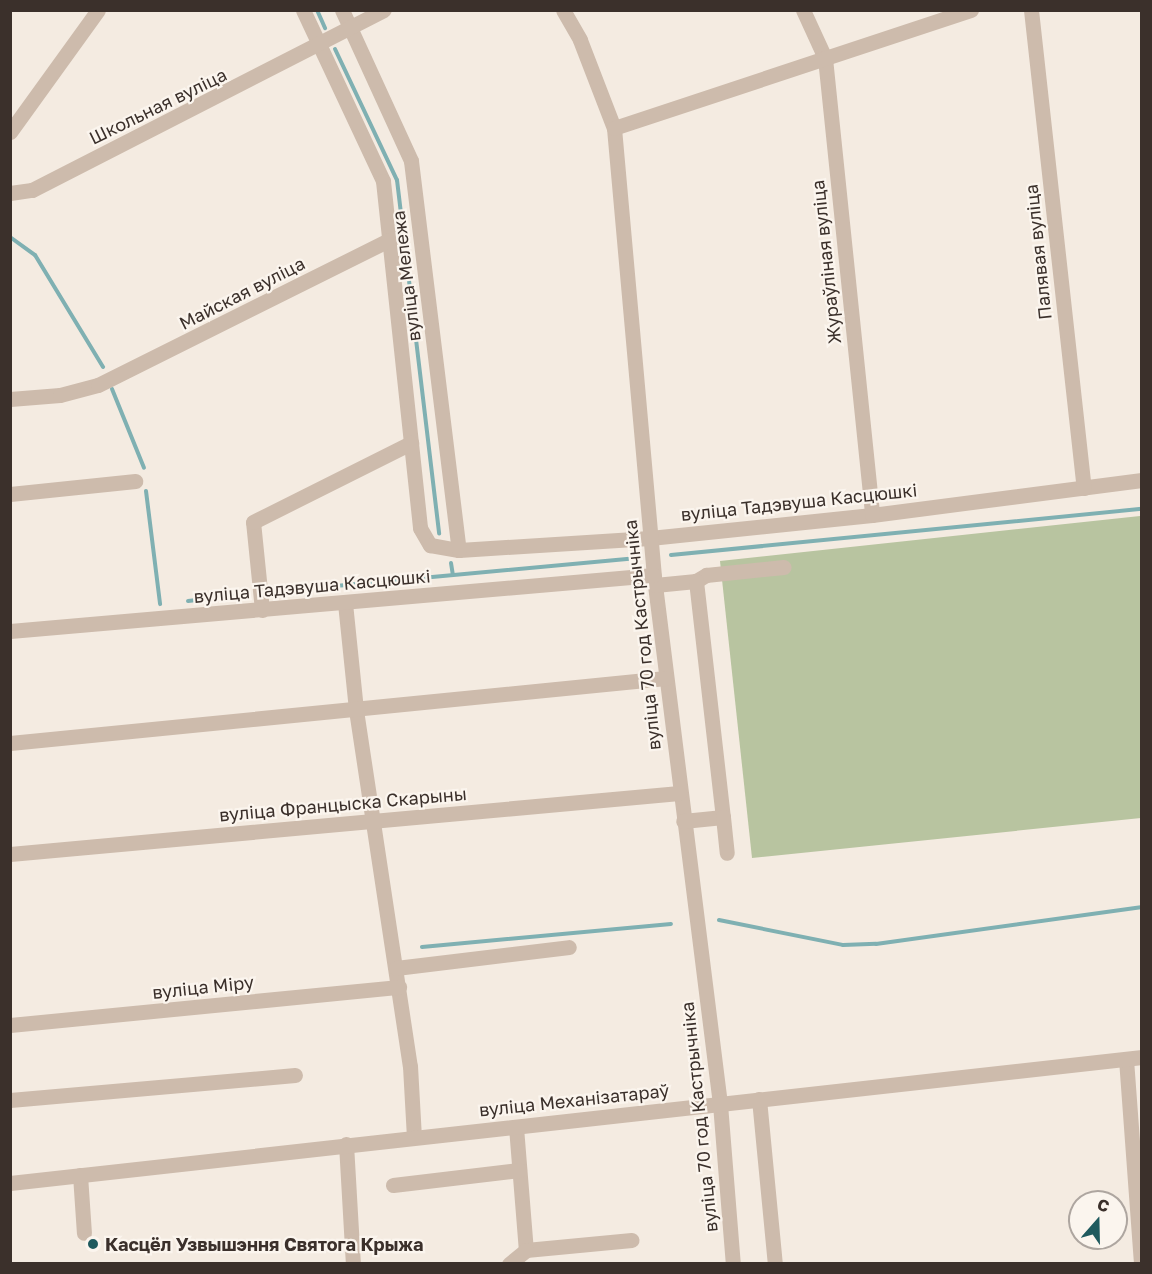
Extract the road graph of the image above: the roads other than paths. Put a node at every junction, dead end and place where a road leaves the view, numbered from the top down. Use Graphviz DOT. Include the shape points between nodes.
graph roads {
  1 [pos="98,10"];
  2 [pos="303,10"];
  3 [pos="342,10"];
  4 [pos="384,10"];
  5 [pos="563,10"];
  6 [pos="802,10"];
  7 [pos="971,10"];
  8 [pos="1031,10"];
  9 [pos="350,28"];
  10 [pos="320,46"];
  11 [pos="825,58"];
  12 [pos="614,128"];
  13 [pos="10,132"];
  14 [pos="10,192"];
  15 [pos="389,240"];
  16 [pos="10,399"];
  17 [pos="411,443"];
  18 [pos="1142,480"];
  19 [pos="135,482"];
  20 [pos="1084,488"];
  21 [pos="10,494"];
  22 [pos="872,515"];
  23 [pos="650,538"];
  24 [pos="459,550"];
  25 [pos="784,567"];
  26 [pos="654,580"];
  27 [pos="696,581"];
  28 [pos="345,603"];
  29 [pos="262,610"];
  30 [pos="10,631"];
  31 [pos="666,678"];
  32 [pos="356,710"];
  33 [pos="10,743"];
  34 [pos="680,793"];
  35 [pos="723,817"];
  36 [pos="373,821"];
  37 [pos="683,821"];
  38 [pos="727,853"];
  39 [pos="10,854"];
  40 [pos="569,947"];
  41 [pos="396,968"];
  42 [pos="399,987"];
  43 [pos="10,1025"];
  44 [pos="1134,1058"];
  45 [pos="295,1075"];
  46 [pos="10,1100"];
  47 [pos="759,1100"];
  48 [pos="720,1104"];
  49 [pos="516,1126"];
  50 [pos="414,1137"];
  51 [pos="346,1144"];
  52 [pos="519,1170"];
  53 [pos="80,1175"];
  54 [pos="10,1183"];
  55 [pos="393,1185"];
  56 [pos="84,1233"];
  57 [pos="632,1240"];
  58 [pos="526,1250"];
  59 [pos="353,1263"];
  60 [pos="509,1263"];
  61 [pos="734,1263"];
  62 [pos="775,1263"];
  63 [pos="1141,1263"];
  1 -- 13 [label="street"];
  2 -- 10 [label="street, вуліца Тадэвуша Касцюшкі"];
  3 -- 9 [label="street, вуліца Мележа"];
  4 -- 9 [label="street, Школьная вуліца"];
  5 -- 12 [label="street, вуліца 70 год Кастрычніка" via="580,40"];
  6 -- 11 [label="street, Жураўліная вуліца"];
  7 -- 11 [label="street"];
  8 -- 20 [label="street, Палявая вуліца"];
  9 -- 10 [label="street, Школьная вуліца"];
  9 -- 24 [label="street, вуліца Мележа" via="411,161"];
  10 -- 14 [label="street, Школьная вуліца" via="32,190"];
  10 -- 15 [label="street, вуліца Тадэвуша Касцюшкі" via="383,181"];
  11 -- 12 [label="street"];
  11 -- 22 [label="street, Жураўліная вуліца"];
  12 -- 23 [label="street, вуліца 70 год Кастрычніка"];
  15 -- 16 [label="street, Майская вуліца" via="112,378 60,395"];
  15 -- 17 [label="street, вуліца Тадэвуша Касцюшкі"];
  17 -- 24 [label="street, вуліца Тадэвуша Касцюшкі" via="420,528 430,545"];
  17 -- 29 [label="street" via="253,522"];
  18 -- 20 [label="street, вуліца Тадэвуша Касцюшкі"];
  19 -- 21 [label="street"];
  20 -- 22 [label="street, вуліца Тадэвуша Касцюшкі"];
  22 -- 23 [label="street, вуліца Тадэвуша Касцюшкі"];
  23 -- 24 [label="street, вуліца Тадэвуша Касцюшкі"];
  23 -- 26 [label="street, вуліца 70 год Кастрычніка"];
  25 -- 27 [label="street, вуліца Тадэвуша Касцюшкі" via="706,575"];
  26 -- 27 [label="street, вуліца Тадэвуша Касцюшкі"];
  26 -- 28 [label="street, вуліца Тадэвуша Касцюшкі"];
  26 -- 31 [label="street, вуліца 70 год Кастрычніка"];
  27 -- 35 [label="street"];
  28 -- 29 [label="street, вуліца Тадэвуша Касцюшкі"];
  28 -- 32 [label="street"];
  29 -- 30 [label="street, вуліца Тадэвуша Касцюшкі"];
  31 -- 32 [label="street"];
  31 -- 34 [label="street, вуліца 70 год Кастрычніка"];
  32 -- 33 [label="street"];
  32 -- 36 [label="street"];
  34 -- 36 [label="street, вуліца Францыска Скарыны"];
  34 -- 37 [label="street, вуліца 70 год Кастрычніка"];
  35 -- 37 [label="street"];
  35 -- 38 [label="street"];
  36 -- 39 [label="street, вуліца Францыска Скарыны"];
  36 -- 41 [label="street"];
  37 -- 48 [label="street, вуліца 70 год Кастрычніка"];
  40 -- 41 [label="street"];
  41 -- 42 [label="street"];
  42 -- 43 [label="street, вуліца Міру"];
  42 -- 50 [label="street" via="410,1066"];
  44 -- 47 [label="street, вуліца Механізатараў"];
  44 -- 63 [label="street"];
  45 -- 46 [label="street"];
  47 -- 48 [label="street, вуліца Механізатараў"];
  47 -- 62 [label="street"];
  48 -- 49 [label="street, вуліца Механізатараў"];
  48 -- 61 [label="street, вуліца 70 год Кастрычніка"];
  49 -- 50 [label="street, вуліца Механізатараў"];
  49 -- 52 [label="street"];
  50 -- 51 [label="street, вуліца Механізатараў"];
  51 -- 53 [label="street, вуліца Механізатараў"];
  51 -- 59 [label="street"];
  52 -- 55 [label="street"];
  52 -- 58 [label="street"];
  53 -- 54 [label="street, вуліца Механізатараў"];
  53 -- 56 [label="street"];
  57 -- 58 [label="street"];
  58 -- 60 [label="street"];
}
